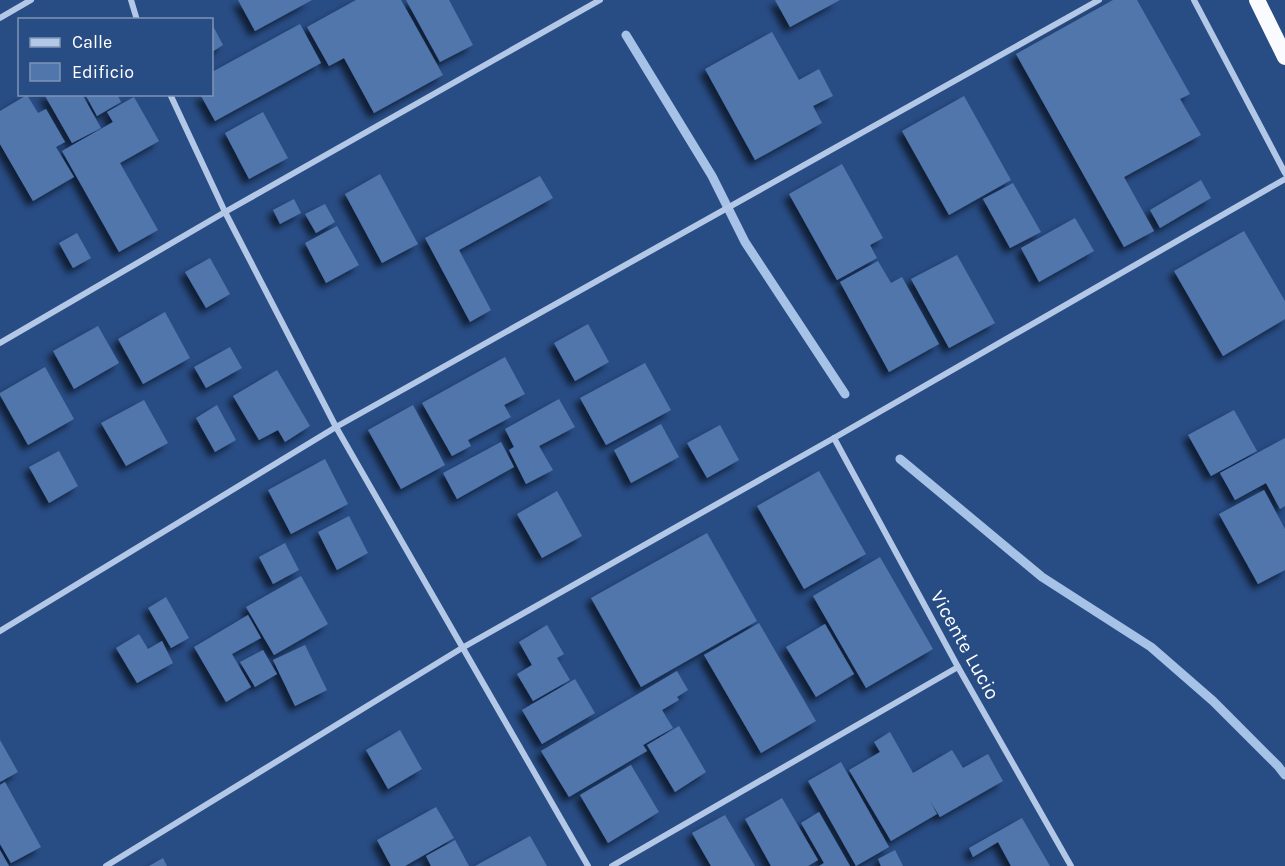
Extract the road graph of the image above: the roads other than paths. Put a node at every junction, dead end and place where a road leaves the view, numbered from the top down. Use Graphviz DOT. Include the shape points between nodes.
graph roads {
  1 [pos="31,0"];
  2 [pos="131,0"];
  3 [pos="600,0"];
  4 [pos="1099,0"];
  5 [pos="1194,0"];
  6 [pos="1257,0"];
  7 [pos="0,18"];
  8 [pos="136,18"];
  9 [pos="1285,57"];
  10 [pos="171,96"];
  11 [pos="1285,174"];
  12 [pos="1285,179"];
  13 [pos="225,212"];
  14 [pos="0,343"];
  15 [pos="336,427"];
  16 [pos="834,438"];
  17 [pos="0,631"];
  18 [pos="462,648"];
  19 [pos="958,667"];
  20 [pos="106,866"];
  21 [pos="588,866"];
  22 [pos="612,866"];
  23 [pos="1071,866"];
  1 -- 7 [label="street"];
  2 -- 8 [label="street"];
  3 -- 13 [label="street"];
  4 -- 15 [label="street"];
  5 -- 11 [label="street"];
  6 -- 9 [label="highway"];
  10 -- 13 [label="street"];
  12 -- 16 [label="street"];
  13 -- 14 [label="street"];
  13 -- 15 [label="street"];
  15 -- 17 [label="street"];
  15 -- 18 [label="street"];
  16 -- 18 [label="street"];
  16 -- 19 [label="street, Vicente Lucio"];
  18 -- 20 [label="street"];
  18 -- 21 [label="street"];
  19 -- 22 [label="street"];
  19 -- 23 [label="street, Vicente Lucio"];
}
